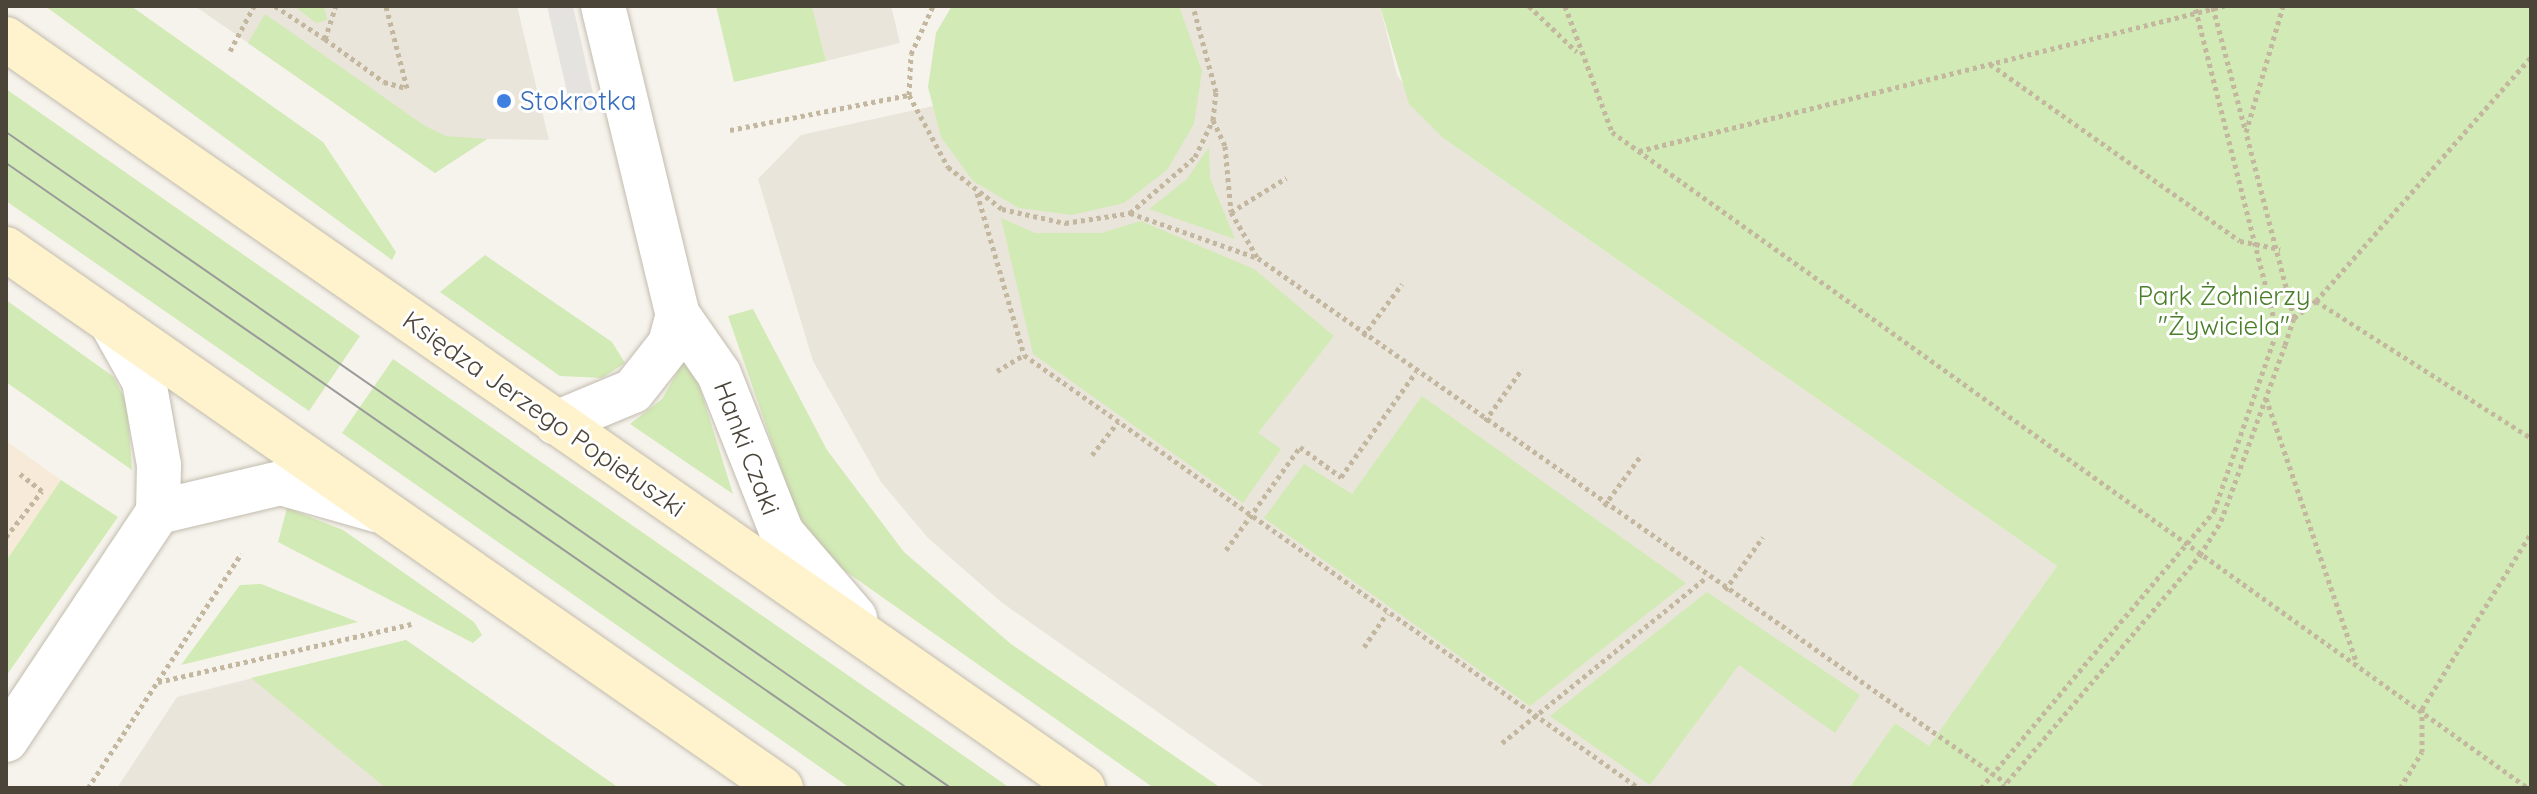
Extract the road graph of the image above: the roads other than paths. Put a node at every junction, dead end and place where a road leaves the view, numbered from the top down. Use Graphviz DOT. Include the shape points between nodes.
graph roads {
  1 [pos="603,6"];
  2 [pos="6,39"];
  3 [pos="6,249"];
  4 [pos="678,315"];
  5 [pos="111,322"];
  6 [pos="556,423"];
  7 [pos="381,511"];
  8 [pos="158,512"];
  9 [pos="884,650"];
  10 [pos="6,740"];
  11 [pos="781,788"];
  12 [pos="1083,788"];
  1 -- 4 [label="street, Hanki Czaki"];
  2 -- 6 [label="main road, Księdza Jerzego Popiełuszki"];
  3 -- 5 [label="main road"];
  4 -- 6 [label="street" via="670,344 633,391"];
  4 -- 9 [label="street, Hanki Czaki" via="719,374 782,533"];
  5 -- 7 [label="main road"];
  5 -- 8 [label="street" via="147,394"];
  6 -- 9 [label="main road, Księdza Jerzego Popiełuszki"];
  7 -- 8 [label="street" via="281,483"];
  7 -- 11 [label="main road"];
  8 -- 10 [label="street"];
  9 -- 12 [label="main road, Księdza Jerzego Popiełuszki"];
}
